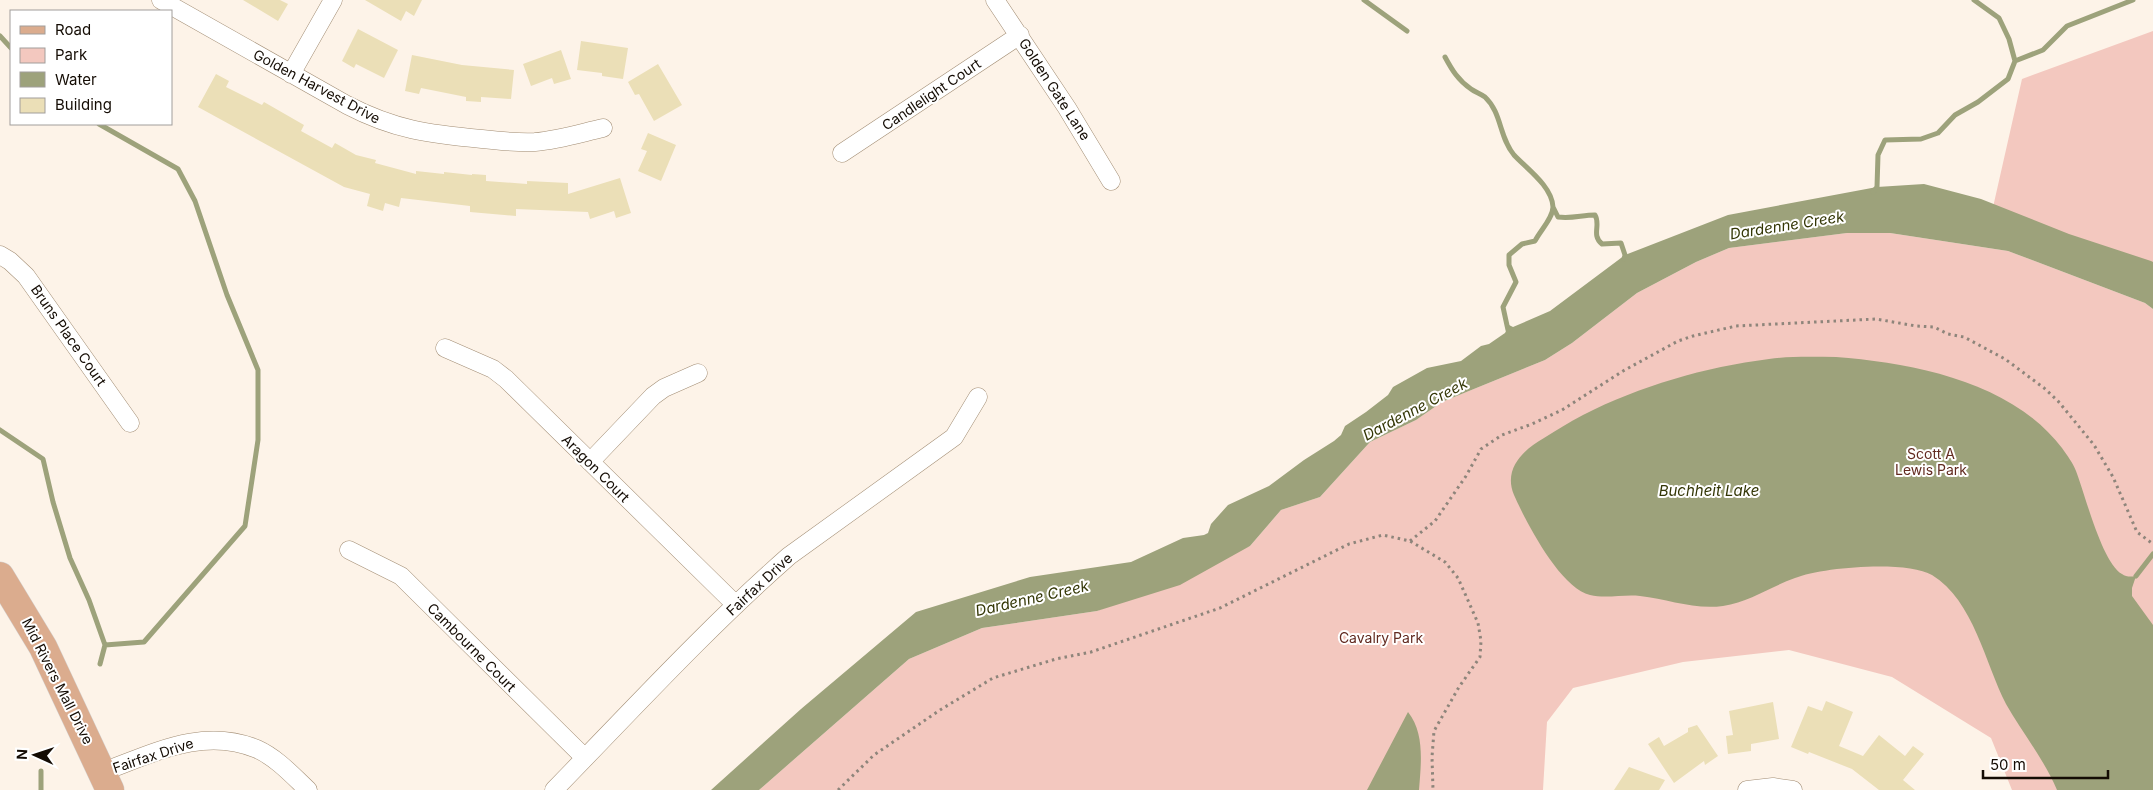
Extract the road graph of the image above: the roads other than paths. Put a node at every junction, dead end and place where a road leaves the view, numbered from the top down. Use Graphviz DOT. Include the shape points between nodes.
graph roads {
  1 [pos="162,0"];
  2 [pos="332,0"];
  3 [pos="995,0"];
  4 [pos="1020,35"];
  5 [pos="291,74"];
  6 [pos="603,128"];
  7 [pos="842,154"];
  8 [pos="1111,181"];
  9 [pos="0,255"];
  10 [pos="444,348"];
  11 [pos="698,373"];
  12 [pos="978,396"];
  13 [pos="130,423"];
  14 [pos="590,462"];
  15 [pos="349,550"];
  16 [pos="0,576"];
  17 [pos="736,604"];
  18 [pos="585,758"];
  19 [pos="106,781"];
  20 [pos="308,790"];
  21 [pos="554,790"];
  22 [pos="1747,790"];
  23 [pos="1793,790"];
  1 -- 5 [label="street, Golden Harvest Drive"];
  2 -- 5 [label="street"];
  3 -- 4 [label="street, Golden Gate Lane"];
  4 -- 7 [label="street, Candlelight Court"];
  4 -- 8 [label="street, Golden Gate Lane"];
  5 -- 6 [label="street, Golden Harvest Drive" via="375,120 424,133 537,142"];
  9 -- 13 [label="street, Bruns Place Court" via="26,276"];
  10 -- 14 [label="street, Aragon Court" via="493,369 506,379"];
  11 -- 14 [label="street" via="653,396"];
  12 -- 17 [label="street, Fairfax Drive" via="954,437 789,556"];
  14 -- 17 [label="street, Aragon Court"];
  15 -- 18 [label="street, Cambourne Court" via="400,576"];
  16 -- 19 [label="main road, Mid Rivers Mall Drive" via="43,647"];
  17 -- 18 [label="street, Fairfax Drive"];
  18 -- 21 [label="street, Fairfax Drive"];
  19 -- 20 [label="street, Fairfax Drive" via="183,742 203,739 223,740 258,750 276,761"];
  22 -- 23 [label="street" via="1773,787"];
}
